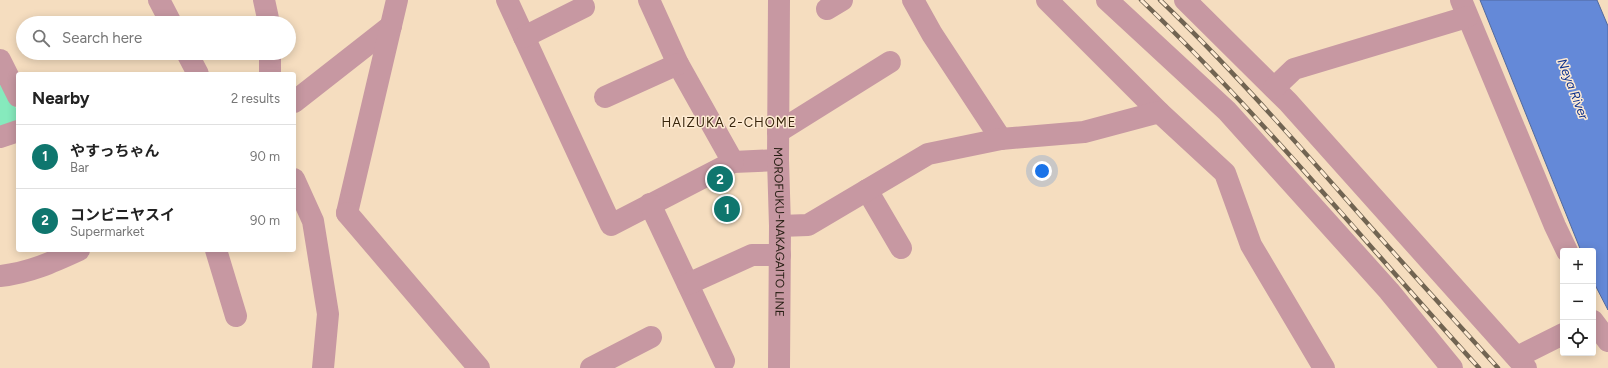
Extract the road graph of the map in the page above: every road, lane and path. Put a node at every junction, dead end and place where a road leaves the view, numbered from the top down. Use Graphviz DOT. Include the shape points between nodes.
graph roads {
  1 [pos="159,0"];
  2 [pos="264,0"];
  3 [pos="397,0"];
  4 [pos="507,0"];
  5 [pos="649,0"];
  6 [pos="779,0"];
  7 [pos="913,0"];
  8 [pos="1046,0"];
  9 [pos="1107,0"];
  10 [pos="591,3"];
  11 [pos="1199,4"];
  12 [pos="1464,8"];
  13 [pos="167,16"];
  14 [pos="267,16"];
  15 [pos="390,26"];
  16 [pos="524,37"];
  17 [pos="0,60"];
  18 [pos="191,60"];
  19 [pos="270,60"];
  20 [pos="890,62"];
  21 [pos="678,64"];
  22 [pos="197,72"];
  23 [pos="270,72"];
  24 [pos="1274,88"];
  25 [pos="16,92"];
  26 [pos="605,97"];
  27 [pos="296,100"];
  28 [pos="1159,112"];
  29 [pos="16,132"];
  30 [pos="778,132"];
  31 [pos="0,137"];
  32 [pos="1001,139"];
  33 [pos="778,160"];
  34 [pos="733,162"];
  35 [pos="296,183"];
  36 [pos="868,190"];
  37 [pos="650,204"];
  38 [pos="347,213"];
  39 [pos="313,220"];
  40 [pos="780,226"];
  41 [pos="901,248"];
  42 [pos="1566,248"];
  43 [pos="75,252"];
  44 [pos="217,252"];
  45 [pos="780,255"];
  46 [pos="0,276"];
  47 [pos="688,284"];
  48 [pos="236,316"];
  49 [pos="1596,325"];
  50 [pos="1560,336"];
  51 [pos="651,337"];
  52 [pos="1608,341"];
  53 [pos="724,361"];
  54 [pos="1521,363"];
  55 [pos="601,366"];
  56 [pos="323,368"];
  57 [pos="479,368"];
  58 [pos="779,368"];
  59 [pos="1324,368"];
  60 [pos="1452,368"];
  1 -- 13 [label="street"];
  2 -- 14 [label="street"];
  3 -- 15 [label="street"];
  4 -- 16 [label="street"];
  5 -- 21 [label="street"];
  6 -- 30 [label="street, MOROFUKU-NAKAGAITO LINE"];
  7 -- 32 [label="street" via="932,34"];
  8 -- 28 [label="street"];
  9 -- 60 [label="street" via="1227,111 1389,291"];
  10 -- 16 [label="street"];
  11 -- 24 [label="street"];
  12 -- 24 [label="street" via="1294,69"];
  12 -- 42 [label="street"];
  15 -- 27 [label="street"];
  15 -- 38 [label="street"];
  16 -- 37 [label="street" via="612,225"];
  17 -- 25 [label="street"];
  18 -- 22 [label="street"];
  19 -- 23 [label="street"];
  20 -- 30 [label="street"];
  21 -- 26 [label="street"];
  21 -- 34 [label="street"];
  24 -- 54 [label="street"];
  28 -- 32 [label="street" via="1084,132"];
  28 -- 59 [label="street" via="1225,173 1251,245"];
  29 -- 31 [label="street"];
  30 -- 33 [label="street, MOROFUKU-NAKAGAITO LINE"];
  32 -- 36 [label="street" via="928,154"];
  33 -- 34 [label="street"];
  33 -- 40 [label="street, MOROFUKU-NAKAGAITO LINE"];
  34 -- 37 [label="street"];
  35 -- 39 [label="street"];
  36 -- 40 [label="street" via="808,225"];
  36 -- 41 [label="street"];
  37 -- 47 [label="street"];
  38 -- 39 [label="street"];
  38 -- 57 [label="street"];
  39 -- 56 [label="street" via="328,314"];
  40 -- 45 [label="street, MOROFUKU-NAKAGAITO LINE"];
  43 -- 46 [label="street" via="45,266"];
  44 -- 48 [label="street"];
  45 -- 47 [label="street" via="752,255"];
  45 -- 58 [label="street, MOROFUKU-NAKAGAITO LINE"];
  47 -- 53 [label="street"];
  49 -- 52 [label="street"];
  50 -- 54 [label="street"];
  51 -- 55 [label="street"];
}
